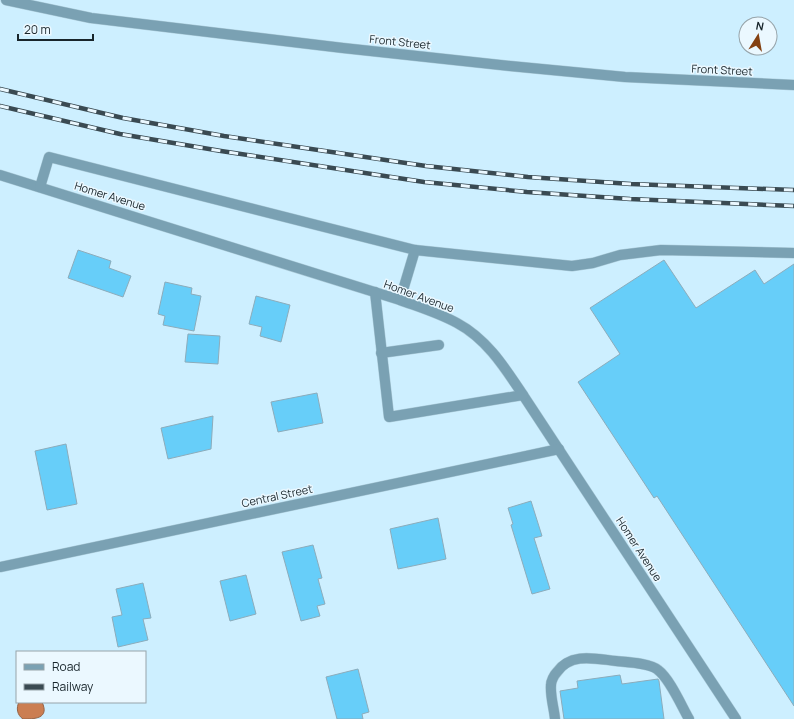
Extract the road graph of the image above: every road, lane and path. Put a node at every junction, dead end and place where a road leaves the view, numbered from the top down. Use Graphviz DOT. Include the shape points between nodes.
graph roads {
  1 [pos="6,0"];
  2 [pos="794,85"];
  3 [pos="0,175"];
  4 [pos="40,187"];
  5 [pos="415,250"];
  6 [pos="794,253"];
  7 [pos="374,292"];
  8 [pos="400,300"];
  9 [pos="439,345"];
  10 [pos="381,353"];
  11 [pos="523,395"];
  12 [pos="559,449"];
  13 [pos="0,567"];
  14 [pos="555,719"];
  15 [pos="689,719"];
  16 [pos="736,719"];
  1 -- 2 [label="street, Front Street" via="91,18 495,65 625,77"];
  3 -- 4 [label="street, Homer Avenue"];
  4 -- 5 [label="street" via="49,157"];
  4 -- 7 [label="street, Homer Avenue"];
  5 -- 6 [label="street" via="572,266 593,263 620,254 661,250"];
  5 -- 8 [label="street"];
  7 -- 8 [label="street, Homer Avenue"];
  7 -- 10 [label="street"];
  8 -- 11 [label="street, Homer Avenue" via="441,315 469,330 484,342"];
  9 -- 10 [label="street"];
  10 -- 11 [label="street" via="389,417"];
  11 -- 12 [label="street, Homer Avenue"];
  12 -- 13 [label="street, Central Street"];
  12 -- 16 [label="street, Homer Avenue"];
  14 -- 15 [label="street" via="551,682 565,663 581,658 630,662 656,668 666,678"];
}
